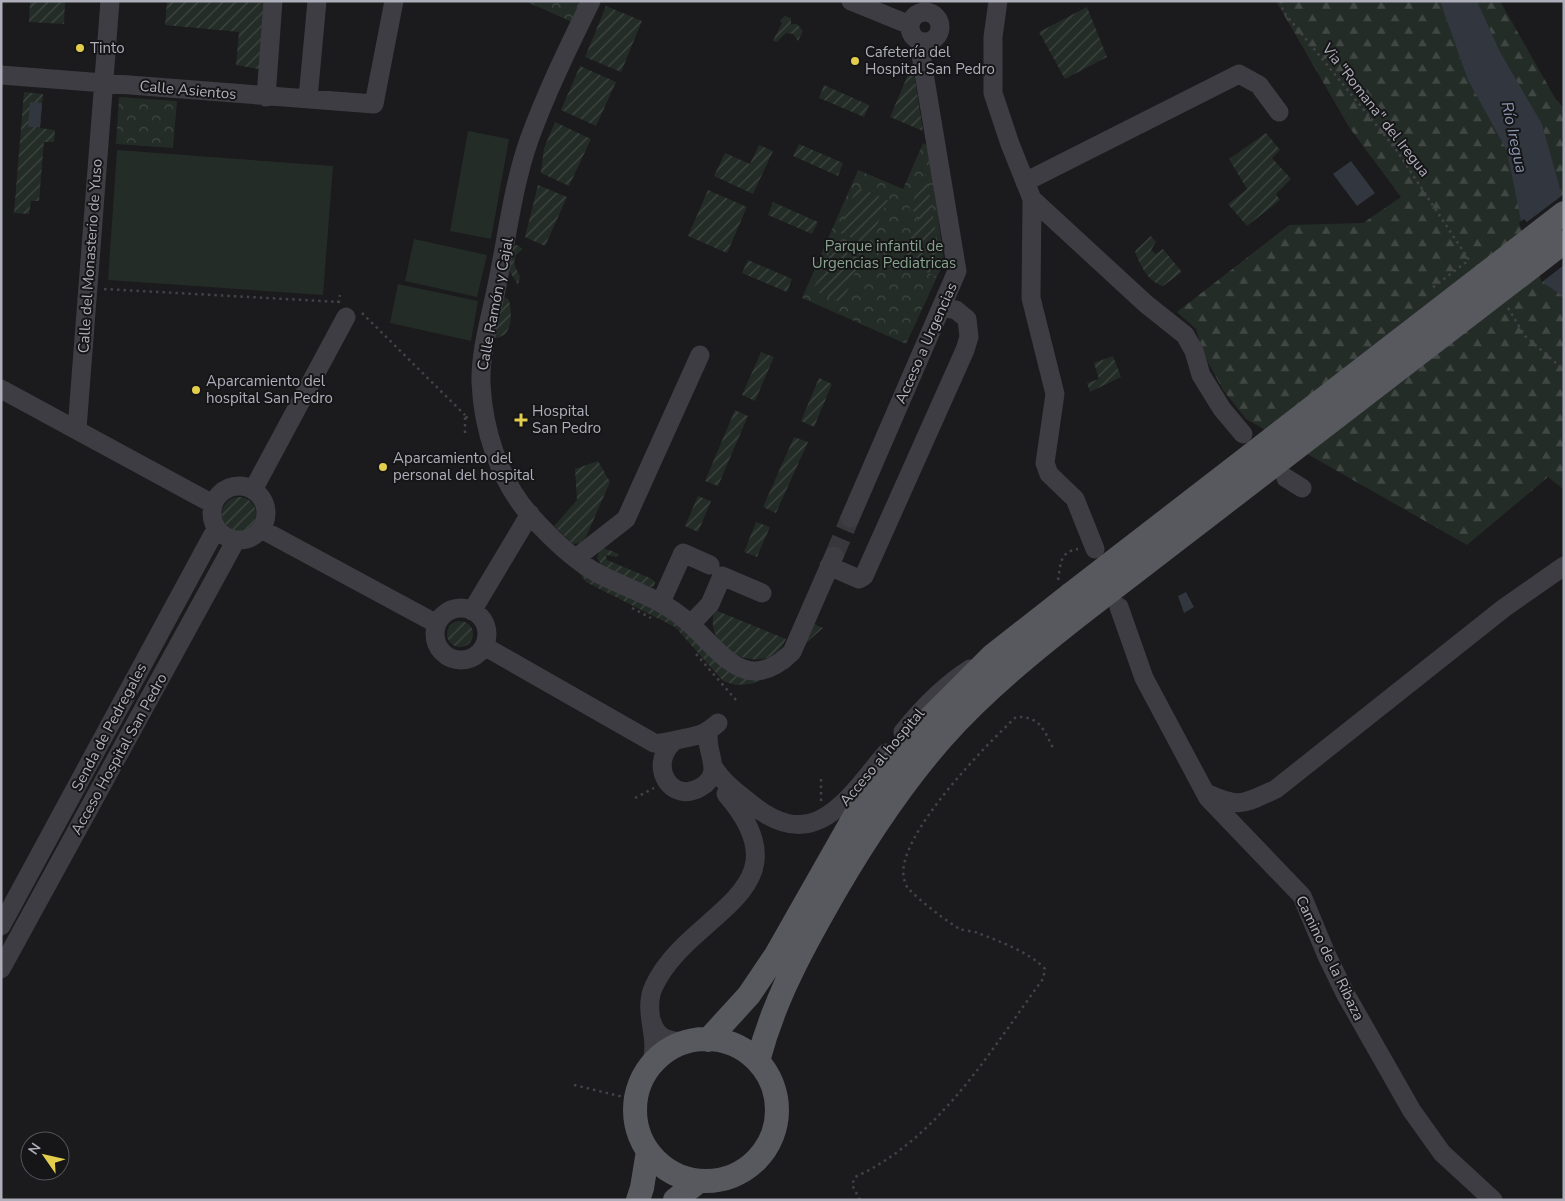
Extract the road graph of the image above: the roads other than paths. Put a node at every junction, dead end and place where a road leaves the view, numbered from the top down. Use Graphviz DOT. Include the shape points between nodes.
graph roads {
  1 [pos="110,1"];
  2 [pos="273,1"];
  3 [pos="317,1"];
  4 [pos="394,1"];
  5 [pos="591,1"];
  6 [pos="852,1"];
  7 [pos="998,1"];
  8 [pos="930,6"];
  9 [pos="910,25"];
  10 [pos="922,42"];
  11 [pos="1,75"];
  12 [pos="102,83"];
  13 [pos="266,97"];
  14 [pos="308,98"];
  15 [pos="1279,112"];
  16 [pos="1028,191"];
  17 [pos="1564,213"];
  18 [pos="1564,242"];
  19 [pos="942,307"];
  20 [pos="350,310"];
  21 [pos="700,356"];
  22 [pos="1,389"];
  23 [pos="77,429"];
  24 [pos="1243,434"];
  25 [pos="253,490"];
  26 [pos="213,504"];
  27 [pos="530,514"];
  28 [pos="850,518"];
  29 [pos="216,529"];
  30 [pos="261,529"];
  31 [pos="236,540"];
  32 [pos="1094,547"];
  33 [pos="576,558"];
  34 [pos="710,565"];
  35 [pos="1564,566"];
  36 [pos="762,594"];
  37 [pos="1074,601"];
  38 [pos="661,602"];
  39 [pos="1119,607"];
  40 [pos="472,610"];
  41 [pos="437,624"];
  42 [pos="691,624"];
  43 [pos="484,646"];
  44 [pos="992,656"];
  45 [pos="646,740"];
  46 [pos="680,740"];
  47 [pos="712,759"];
  48 [pos="661,762"];
  49 [pos="699,789"];
  50 [pos="723,791"];
  51 [pos="1205,793"];
  52 [pos="1,926"];
  53 [pos="1,968"];
  54 [pos="651,1018"];
  55 [pos="696,1041"];
  56 [pos="758,1061"];
  57 [pos="649,1068"];
  58 [pos="648,1151"];
  59 [pos="699,1181"];
  60 [pos="638,1200"];
  61 [pos="675,1200"];
  62 [pos="1493,1200"];
  1 -- 12 [label="street, Calle del Monasterio de Yuso"];
  2 -- 13 [label="street"];
  3 -- 14 [label="street"];
  4 -- 14 [label="street, Calle Asientos" via="374,104"];
  5 -- 27 [label="street, Calle Ramón y Cajal" via="528,142 484,347 481,382 488,435 506,476"];
  6 -- 9 [label="street"];
  7 -- 16 [label="street" via="993,37 993,93"];
  8 -- 9 [label="street" via="914,16"];
  8 -- 10 [label="street" via="940,30 936,38"];
  9 -- 10 [label="street" via="912,34"];
  10 -- 19 [label="street, Acceso a Urgencias" via="921,55 957,271"];
  11 -- 12 [label="street, Calle Asientos"];
  12 -- 13 [label="street, Calle Asientos"];
  12 -- 23 [label="street, Calle del Monasterio de Yuso"];
  13 -- 14 [label="street, Calle Asientos"];
  15 -- 16 [label="street" via="1260,86 1239,74"];
  16 -- 24 [label="street" via="1146,304 1185,335 1201,375 1222,409"];
  16 -- 32 [label="street" via="1031,298 1055,394 1045,463 1049,474 1075,499"];
  17 -- 37 [label="main road, bridge"];
  18 -- 37 [label="main road, bridge"];
  19 -- 28 [label="street, Acceso a Urgencias"];
  19 -- 42 [label="street, Calle Ramón y Cajal" via="956,310 967,320 969,337 864,576 859,579 831,561 792,652 781,663 766,670 735,667"];
  20 -- 25 [label="street"];
  21 -- 33 [label="street" via="626,519"];
  22 -- 23 [label="street"];
  23 -- 26 [label="street"];
  25 -- 26 [label="street" via="234,486 225,490"];
  25 -- 30 [label="street" via="265,507 266,518"];
  26 -- 29 [label="street"];
  27 -- 33 [label="street, Calle Ramón y Cajal"];
  27 -- 40 [label="street"];
  29 -- 31 [label="street" via="225,537"];
  29 -- 52 [label="street, Senda de Pedregales"];
  30 -- 31 [label="street" via="254,536"];
  30 -- 41 [label="street"];
  31 -- 53 [label="street, Acceso Hospital San Pedro"];
  33 -- 38 [label="street, Calle Ramón y Cajal" via="598,574"];
  34 -- 38 [label="street" via="683,553"];
  35 -- 51 [label="street" via="1504,608 1276,789 1241,805"];
  36 -- 42 [label="street" via="722,576 710,604"];
  37 -- 44 [label="main road"];
  37 -- 56 [label="main road" via="942,738 897,793 855,854 786,979"];
  38 -- 42 [label="street, Calle Ramón y Cajal"];
  39 -- 51 [label="street, Camino de la Ribaza" via="1144,678"];
  40 -- 41 [label="street" via="456,608"];
  40 -- 43 [label="street" via="486,626"];
  41 -- 43 [label="street" via="437,645 448,657 473,658"];
  43 -- 45 [label="street"];
  44 -- 47 [label="street, Acceso al hospital" via="948,683 923,707 841,808 824,818 798,824 769,817 726,782"];
  44 -- 55 [label="main road" via="919,729 889,766 748,995"];
  45 -- 46 [label="street" via="663,744"];
  45 -- 48 [label="street"];
  46 -- 47 [label="street" via="697,740"];
  46 -- 47 [label="street" via="698,737 713,727 707,739"];
  46 -- 48 [label="street" via="666,749"];
  47 -- 49 [label="street" via="706,784"];
  47 -- 50 [label="street"];
  48 -- 49 [label="street" via="667,782 682,791"];
  49 -- 50 [label="street" via="708,786"];
  50 -- 54 [label="street" via="751,831 756,852 754,869 745,887 676,954 660,975 650,999"];
  51 -- 62 [label="street, Camino de la Ribaza" via="1302,896 1346,995 1412,1111 1442,1152"];
  54 -- 55 [label="street" via="662,1038"];
  54 -- 57 [label="street" via="655,1046"];
  55 -- 56 [label="main road" via="726,1042"];
  55 -- 57 [label="main road" via="665,1052"];
  56 -- 59 [label="main road" via="769,1077 775,1095 773,1133 752,1164 718,1180"];
  57 -- 58 [label="main road" via="638,1087 634,1109 638,1132"];
  58 -- 59 [label="main road" via="670,1172"];
  58 -- 60 [label="main road"];
  59 -- 61 [label="main road"];
}
